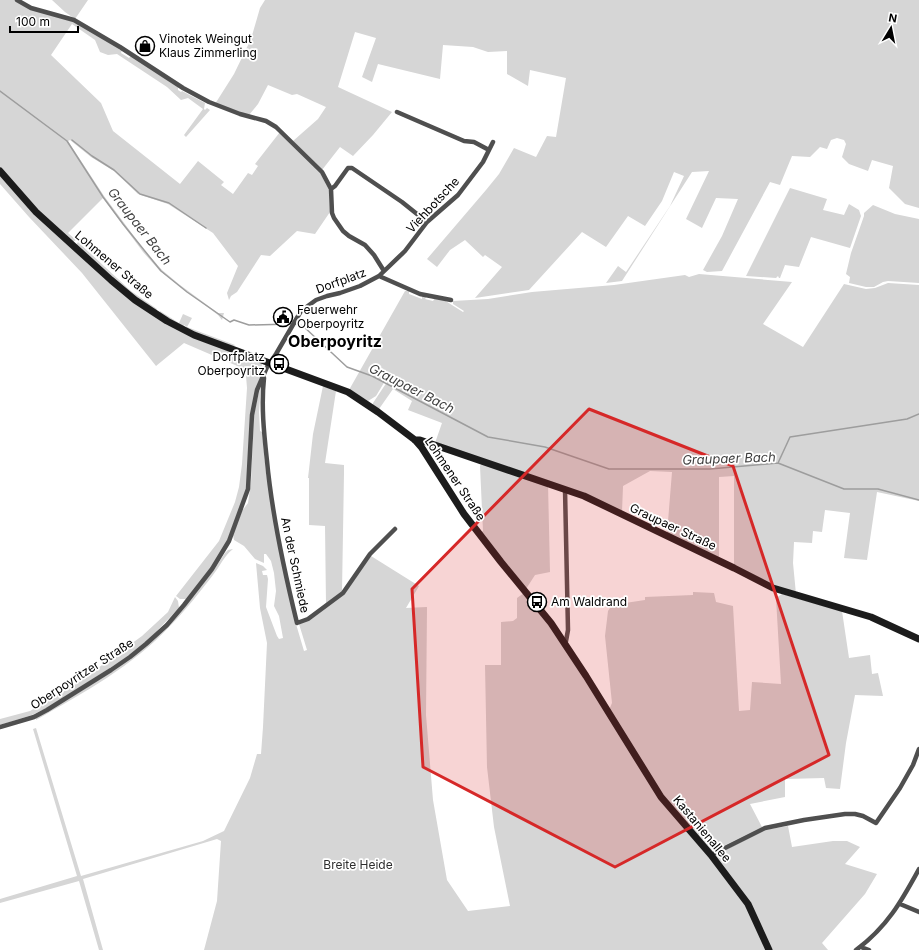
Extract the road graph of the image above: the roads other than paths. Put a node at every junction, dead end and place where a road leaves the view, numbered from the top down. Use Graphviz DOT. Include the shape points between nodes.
graph roads {
  1 [pos="17,0"];
  2 [pos="398,112"];
  3 [pos="493,142"];
  4 [pos="489,150"];
  5 [pos="0,171"];
  6 [pos="331,189"];
  7 [pos="427,222"];
  8 [pos="384,271"];
  9 [pos="379,276"];
  10 [pos="451,300"];
  11 [pos="270,363"];
  12 [pos="264,374"];
  13 [pos="416,440"];
  14 [pos="565,489"];
  15 [pos="394,530"];
  16 [pos="919,639"];
  17 [pos="564,643"];
  18 [pos="616,723"];
  19 [pos="0,727"];
  20 [pos="919,749"];
  21 [pos="711,855"];
  22 [pos="919,869"];
  23 [pos="900,904"];
  24 [pos="919,912"];
  25 [pos="861,947"];
  26 [pos="769,950"];
  27 [pos="856,950"];
  28 [pos="869,950"];
  1 -- 6 [label="street" via="31,8 74,20 209,102 276,126 322,172"];
  2 -- 4 [label="street"];
  3 -- 4 [label="street, Viehbotsche"];
  4 -- 7 [label="street, Viehbotsche" via="462,191"];
  5 -- 11 [label="main road, Lohmener Straße" via="36,212 135,300 180,329"];
  6 -- 7 [label="street" via="348,168 352,168"];
  6 -- 8 [label="street" via="334,218 343,231 365,245"];
  7 -- 8 [label="street, Viehbotsche" via="405,251"];
  8 -- 9 [label="street, Viehbotsche"];
  9 -- 10 [label="street" via="420,294"];
  9 -- 11 [label="street, Dorfplatz" via="340,294 316,300 301,311"];
  11 -- 12 [label="street, Oberpoyritzer Straße"];
  11 -- 13 [label="main road, Lohmener Straße" via="348,392"];
  12 -- 15 [label="street, An der Schmiede" via="262,416 272,505 297,623 308,619 343,593 370,554"];
  12 -- 19 [label="street, Oberpoyritzer Straße" via="254,401 245,499 229,541 212,569 167,625 130,657 47,710 34,717"];
  13 -- 14 [label="main road, Graupaer Straße"];
  13 -- 17 [label="main road, Lohmener Straße" via="464,514"];
  14 -- 16 [label="main road, Graupaer Straße" via="773,588 871,617"];
  14 -- 17 [label="street" via="568,630"];
  17 -- 18 [label="main road, Lohmener Straße"];
  18 -- 21 [label="main road, Kastanienallee" via="661,797"];
  20 -- 21 [label="street" via="900,788 876,824 855,814 804,820 765,828"];
  21 -- 26 [label="main road, Kastanienallee" via="748,904"];
  22 -- 23 [label="street"];
  23 -- 24 [label="street"];
  23 -- 25 [label="street" via="885,924"];
  25 -- 27 [label="street"];
  25 -- 28 [label="street"];
}
